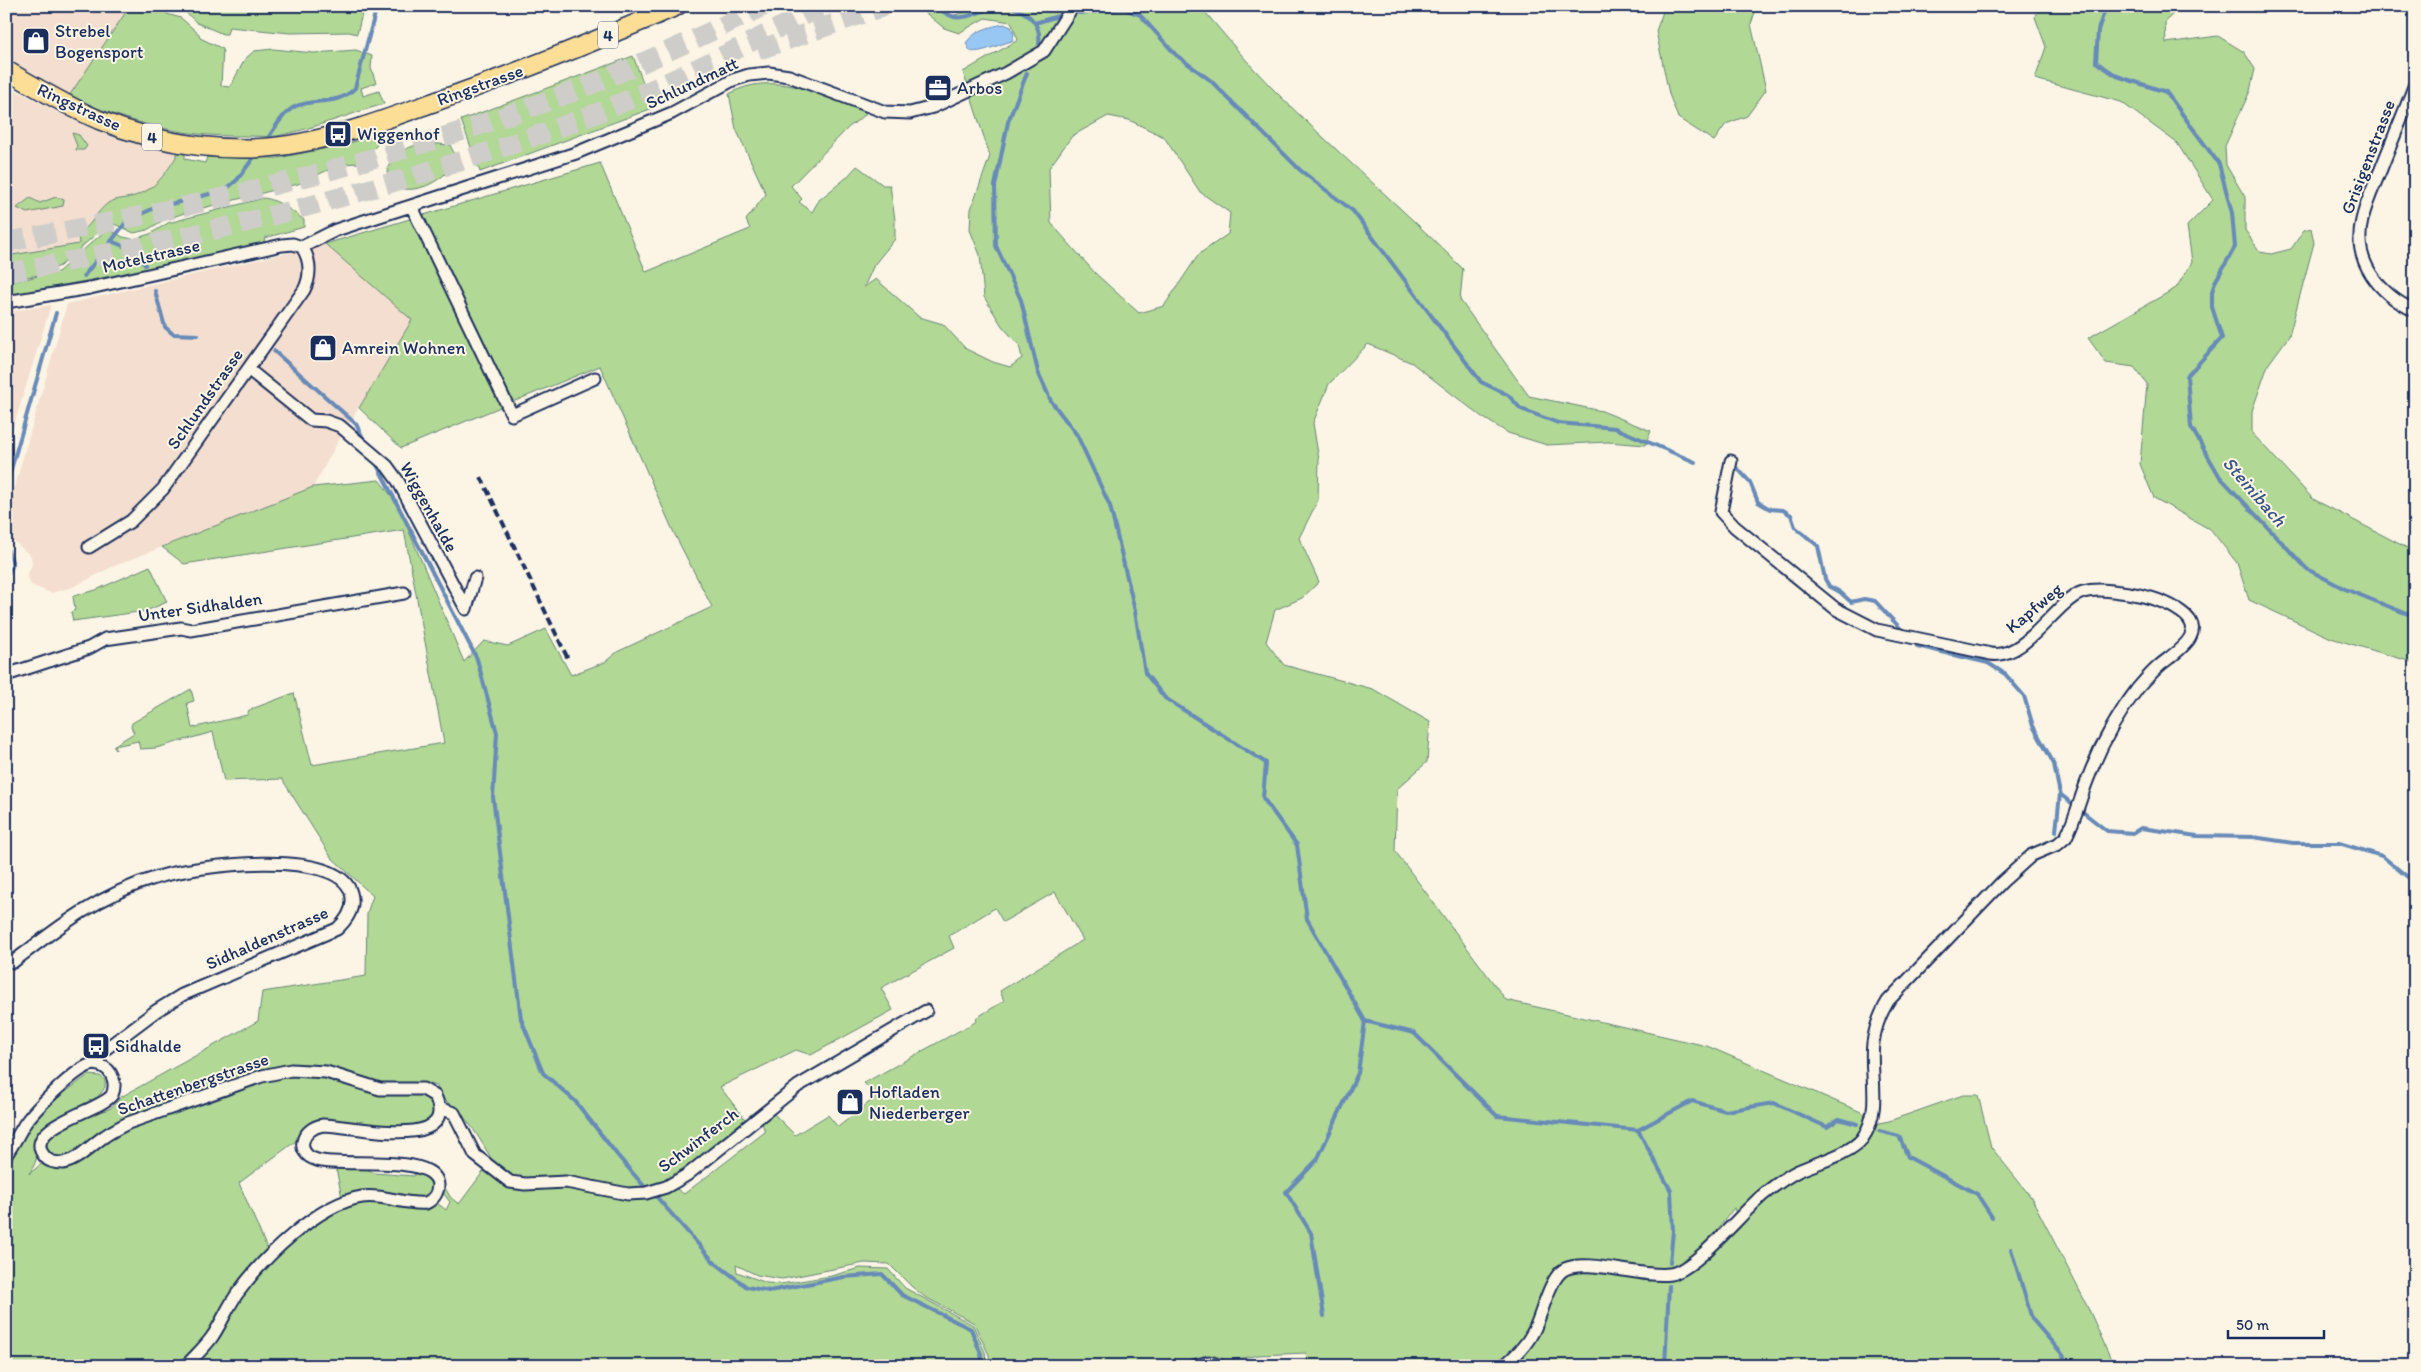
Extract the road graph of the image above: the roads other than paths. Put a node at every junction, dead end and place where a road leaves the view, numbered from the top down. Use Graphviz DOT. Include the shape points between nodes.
graph roads {
  1 [pos="676,6"];
  2 [pos="1073,6"];
  3 [pos="6,70"];
  4 [pos="2415,84"];
  5 [pos="412,207"];
  6 [pos="302,247"];
  7 [pos="6,302"];
  8 [pos="2415,311"];
  9 [pos="248,369"];
  10 [pos="595,378"];
  11 [pos="1731,461"];
  12 [pos="89,547"];
  13 [pos="475,578"];
  14 [pos="404,593"];
  15 [pos="6,675"];
  16 [pos="13,962"];
  17 [pos="926,1011"];
  18 [pos="98,1065"];
  19 [pos="439,1108"];
  20 [pos="6,1155"];
  21 [pos="186,1366"];
  22 [pos="1194,1366"];
  23 [pos="1220,1366"];
  24 [pos="1504,1366"];
  1 -- 3 [label="main road, Ringstrasse / 4" via="491,82 369,126 278,146 244,148 187,143 127,130 74,108"];
  2 -- 5 [label="street, Schlundmatt" via="1044,51 986,83 919,111 885,112 789,76 770,73 749,75 584,151"];
  4 -- 8 [label="street, Grisigenstrasse" via="2366,208 2360,238 2363,260 2370,274 2398,301"];
  5 -- 6 [label="street, Schlundmatt" via="336,230"];
  5 -- 10 [label="street" via="512,415"];
  6 -- 7 [label="street, Motelstrasse" via="282,245 90,288"];
  6 -- 9 [label="street, Schlundstrasse" via="309,264 307,284"];
  9 -- 12 [label="street, Schlundstrasse" via="163,489 131,521"];
  9 -- 13 [label="street, Wiggenhalde" via="311,420 340,426 398,481 466,609"];
  11 -- 24 [label="street, Kapfweg" via="1721,512 1836,609 1877,630 1995,655 2023,642 2074,598 2089,591 2122,592 2164,603 2185,615 2192,627 2189,640 2132,695 2095,762 2066,837 2032,855 2002,882 1888,1001 1877,1024 1873,1044 1872,1115 1859,1142 1796,1172 1765,1193 1698,1258 1677,1272 1655,1275 1578,1266 1564,1269 1553,1283 1532,1334"];
  14 -- 15 [label="street, Unter Sidhalden" via="191,630 181,628 105,639 88,648"];
  16 -- 18 [label="street, Sidhaldenstrasse" via="93,904 147,880 181,871 236,864 283,864 331,872 346,882 352,904 346,920 337,929 182,995 104,1050"];
  17 -- 19 [label="street, Schwinferch" via="798,1086 687,1175 666,1187 646,1193 628,1194 566,1182 510,1182 475,1156 454,1113"];
  18 -- 19 [label="street, Schattenbergstrasse" via="112,1075 112,1095 101,1105 48,1130 42,1139 42,1148 51,1161 71,1160 128,1123 280,1072 318,1070 380,1089 423,1089 435,1096"];
  18 -- 20 [label="street" via="82,1069 35,1111"];
  19 -- 21 [label="street" via="433,1124 418,1132 323,1125 307,1132 303,1145 305,1153 312,1159 334,1163 412,1164 433,1174 438,1182 437,1192 426,1203 362,1197 315,1218 249,1279 235,1296 212,1337"];
  22 -- 23 [label="street" via="1209,1362"];
}
